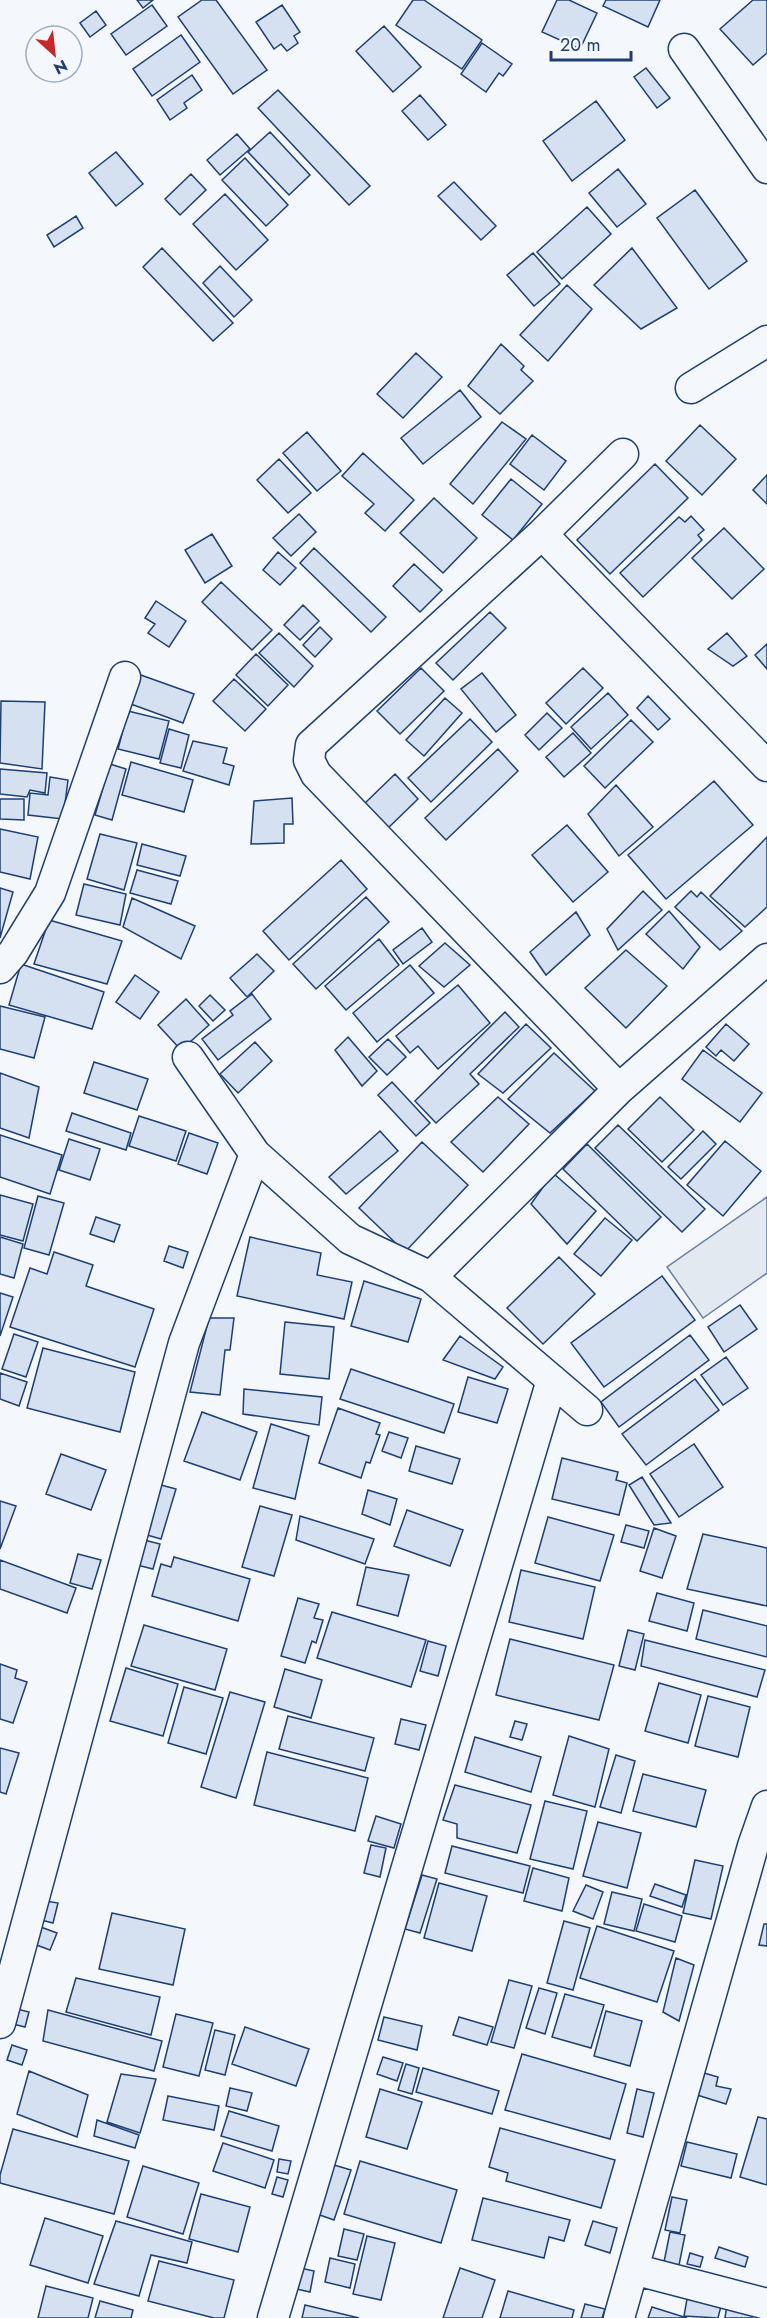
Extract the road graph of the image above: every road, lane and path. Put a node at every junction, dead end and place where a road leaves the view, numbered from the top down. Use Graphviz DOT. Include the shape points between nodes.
graph roads {
  1 [pos="684,48"];
  2 [pos="767,168"];
  3 [pos="767,341"];
  4 [pos="691,388"];
  5 [pos="623,454"];
  6 [pos="542,534"];
  7 [pos="125,677"];
  8 [pos="767,766"];
  9 [pos="767,959"];
  10 [pos="0,968"];
  11 [pos="188,1057"];
  12 [pos="619,1089"];
  13 [pos="255,1154"];
  14 [pos="431,1277"];
  15 [pos="552,1380"];
  16 [pos="588,1410"];
  17 [pos="767,1806"];
  18 [pos="0,2023"];
  19 [pos="633,2269"];
  20 [pos="767,2304"];
  21 [pos="273,2318"];
  22 [pos="619,2318"];
  1 -- 2 [label="street"];
  3 -- 4 [label="street"];
  5 -- 6 [label="street"];
  6 -- 8 [label="street"];
  6 -- 12 [label="street" via="311,745 309,760 316,774"];
  7 -- 10 [label="street" via="50,893"];
  9 -- 12 [label="street"];
  11 -- 13 [label="street"];
  12 -- 14 [label="street"];
  13 -- 14 [label="street" via="350,1239"];
  13 -- 18 [label="street" via="184,1343"];
  14 -- 15 [label="street"];
  15 -- 16 [label="street"];
  15 -- 21 [label="street"];
  17 -- 19 [label="street"];
  19 -- 20 [label="street"];
  19 -- 22 [label="street"];
}
